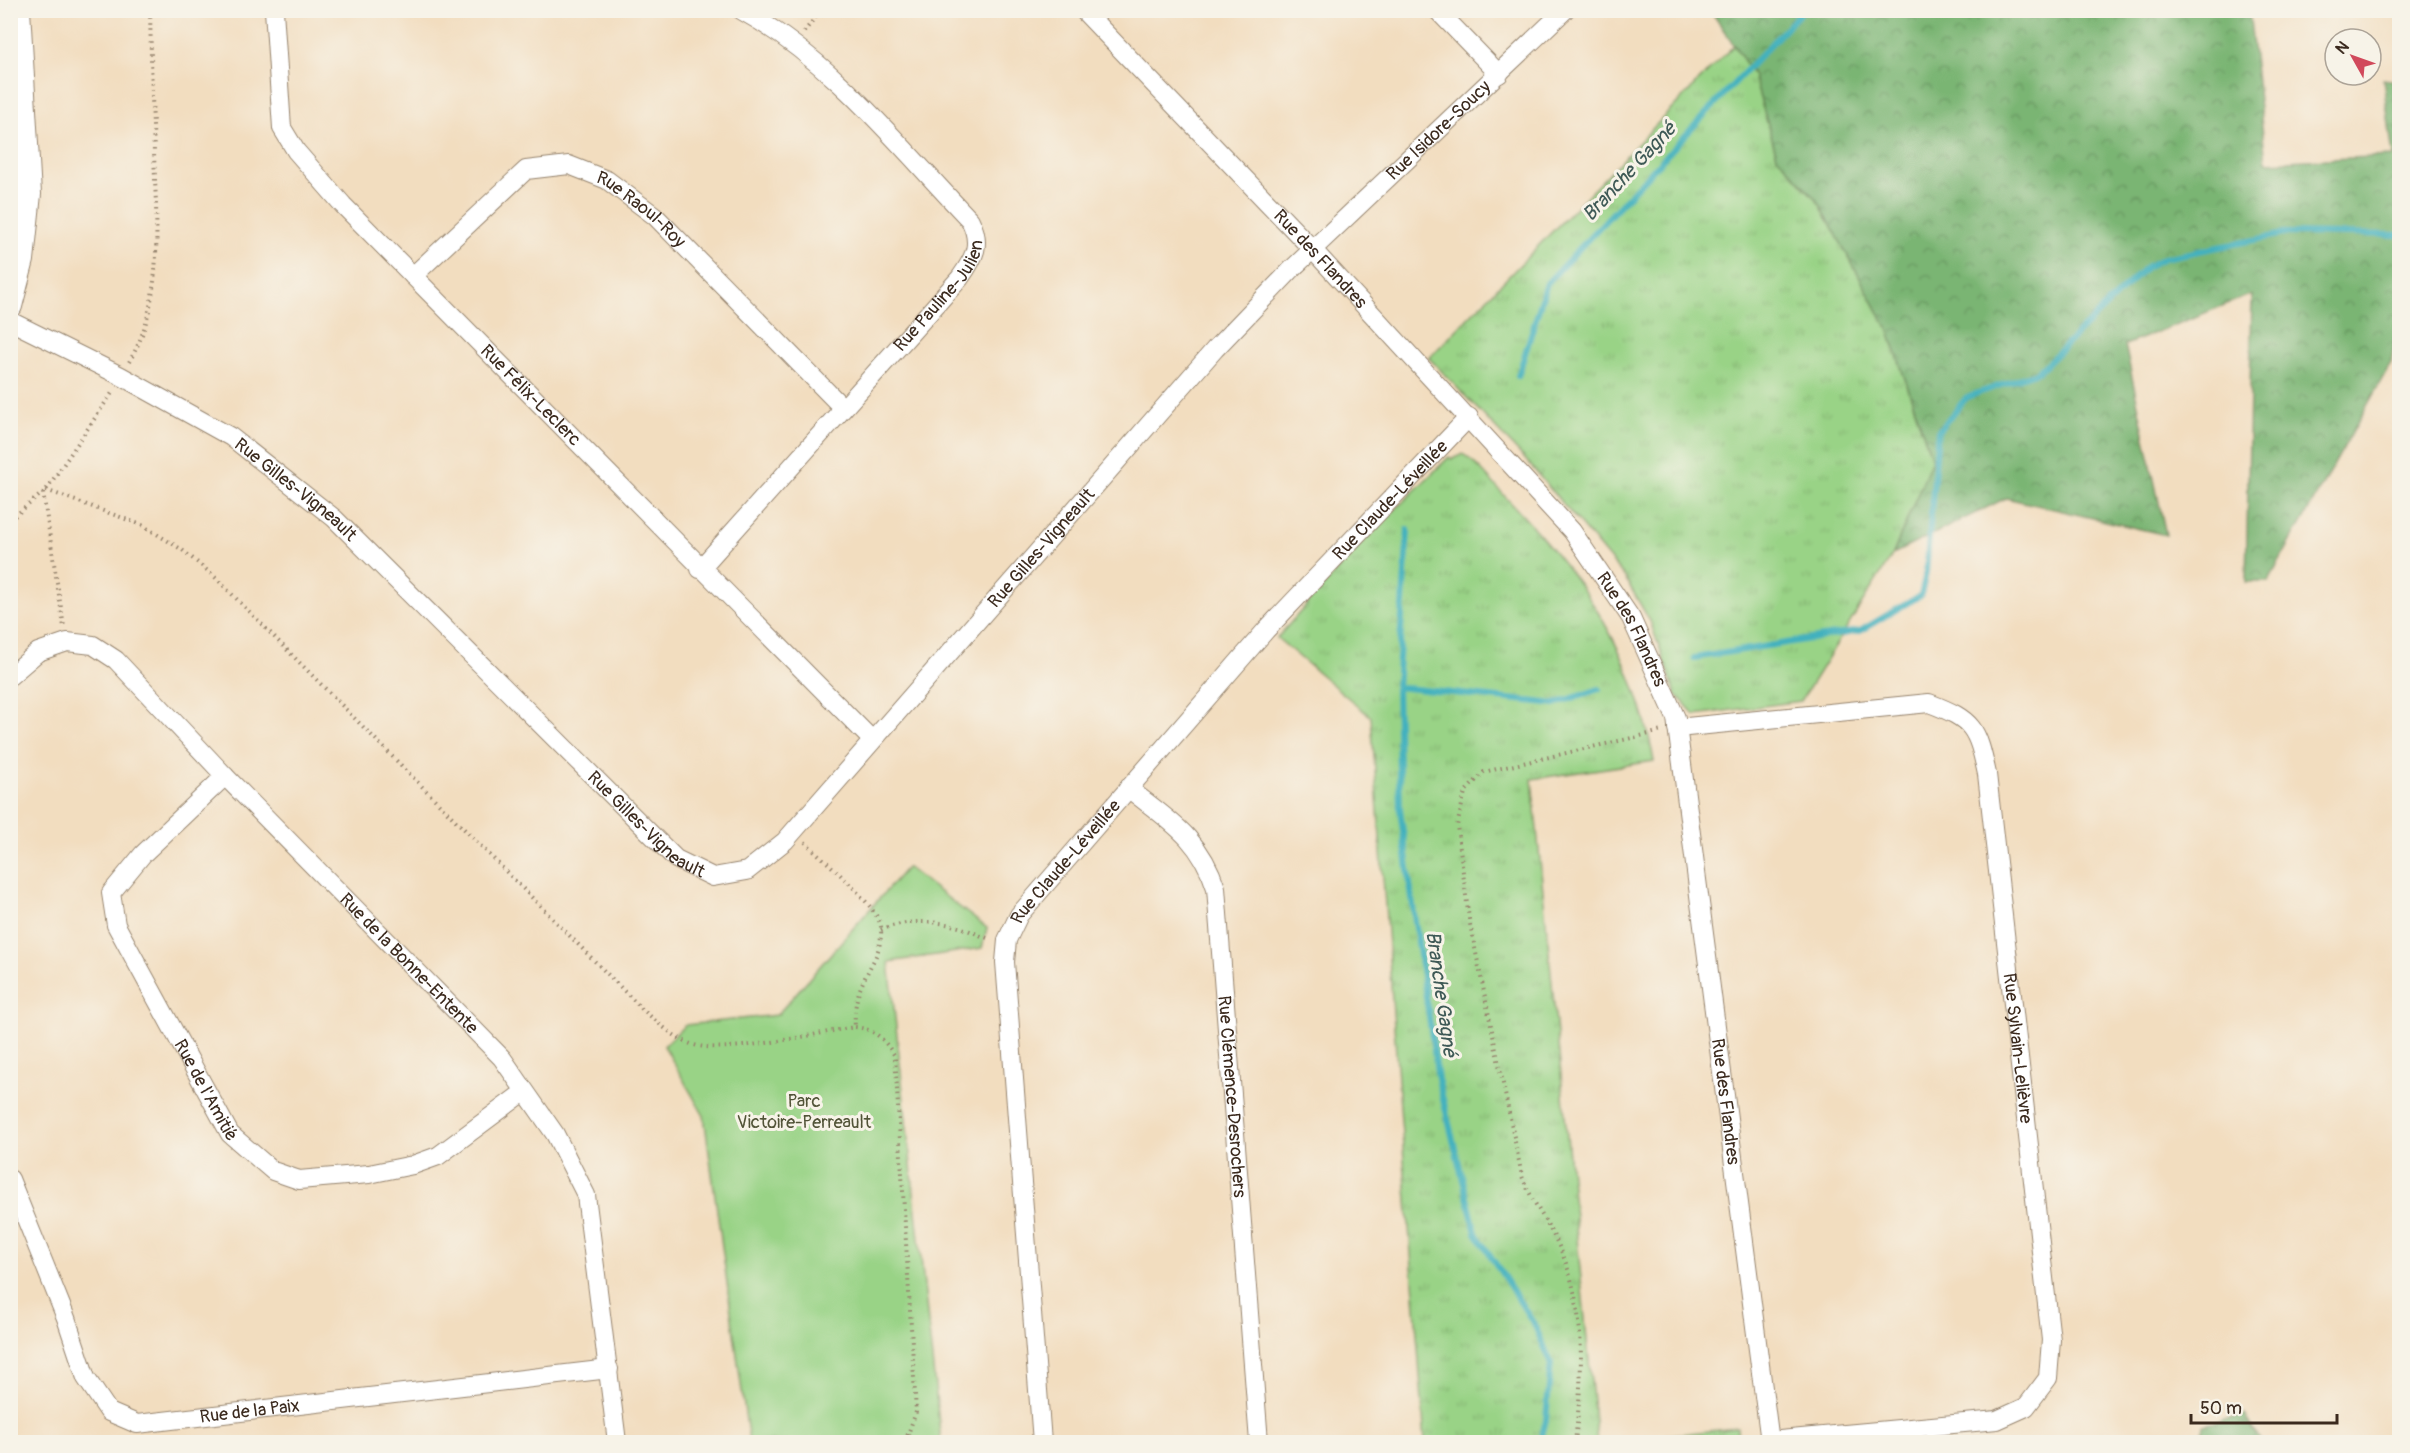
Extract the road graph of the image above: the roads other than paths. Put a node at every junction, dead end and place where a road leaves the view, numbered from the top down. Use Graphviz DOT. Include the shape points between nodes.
graph roads {
  1 [pos="18,10"];
  2 [pos="274,10"];
  3 [pos="741,10"];
  4 [pos="1083,10"];
  5 [pos="1437,10"];
  6 [pos="1565,10"];
  7 [pos="1499,74"];
  8 [pos="1313,250"];
  9 [pos="413,276"];
  10 [pos="10,306"];
  11 [pos="10,321"];
  12 [pos="843,408"];
  13 [pos="1469,417"];
  14 [pos="700,569"];
  15 [pos="10,676"];
  16 [pos="1677,728"];
  17 [pos="871,740"];
  18 [pos="225,776"];
  19 [pos="1128,788"];
  20 [pos="524,1092"];
  21 [pos="10,1179"];
  22 [pos="609,1369"];
  23 [pos="1769,1442"];
  24 [pos="617,1443"];
  25 [pos="1042,1443"];
  26 [pos="1259,1443"];
  1 -- 10 [label="street" via="29,194 22,260"];
  2 -- 9 [label="street, Rue Félix-Leclerc" via="282,128 327,187"];
  3 -- 12 [label="street, Rue Pauline-Julien" via="795,45 847,91 970,220 977,234 970,264 960,278"];
  4 -- 8 [label="street, Rue des Flandres"];
  5 -- 7 [label="street"];
  6 -- 7 [label="street, Rue Isidore-Soucy"];
  7 -- 8 [label="street, Rue Isidore-Soucy"];
  8 -- 13 [label="street, Rue des Flandres"];
  8 -- 17 [label="street, Rue Gilles-Vigneault" via="1215,349"];
  9 -- 12 [label="street, Rue Raoul-Roy" via="526,170 569,165 607,180 655,216"];
  9 -- 14 [label="street, Rue Félix-Leclerc"];
  11 -- 17 [label="street, Rue Gilles-Vigneault" via="231,436 333,518 676,860 713,877 747,871 794,831"];
  12 -- 14 [label="street, Rue Pauline-Julien"];
  13 -- 16 [label="street, Rue des Flandres" via="1572,531 1624,608 1676,718"];
  13 -- 19 [label="street, Rue Claude-Léveillée" via="1266,630"];
  14 -- 17 [label="street, Rue Félix-Leclerc"];
  15 -- 18 [label="street, Rue de la Bonne-Entente" via="38,652 67,642 93,645 116,660"];
  16 -- 23 [label="street, Rue des Flandres"];
  16 -- 23 [label="street, Rue Sylvain-Lelièvre" via="1929,703 1958,714 1979,737 1987,774 2051,1340 2048,1378 2026,1407 1997,1420"];
  18 -- 20 [label="street, Rue de la Bonne-Entente" via="502,1058"];
  18 -- 20 [label="street, Rue de l'Amitié" via="143,854 111,893 116,926 230,1134 273,1171 299,1180 369,1174 438,1156"];
  19 -- 25 [label="street, Rue Claude-Léveillée" via="1019,915 1007,940 1005,962"];
  19 -- 26 [label="street, Rue Clémence-Desrochers" via="1191,839 1209,863 1216,888"];
  20 -- 22 [label="street, Rue de la Bonne-Entente" via="555,1134 586,1195"];
  21 -- 22 [label="street, Rue de la Paix" via="86,1378 109,1412 137,1424"];
  22 -- 24 [label="street, Rue de la Bonne-Entente"];
}
